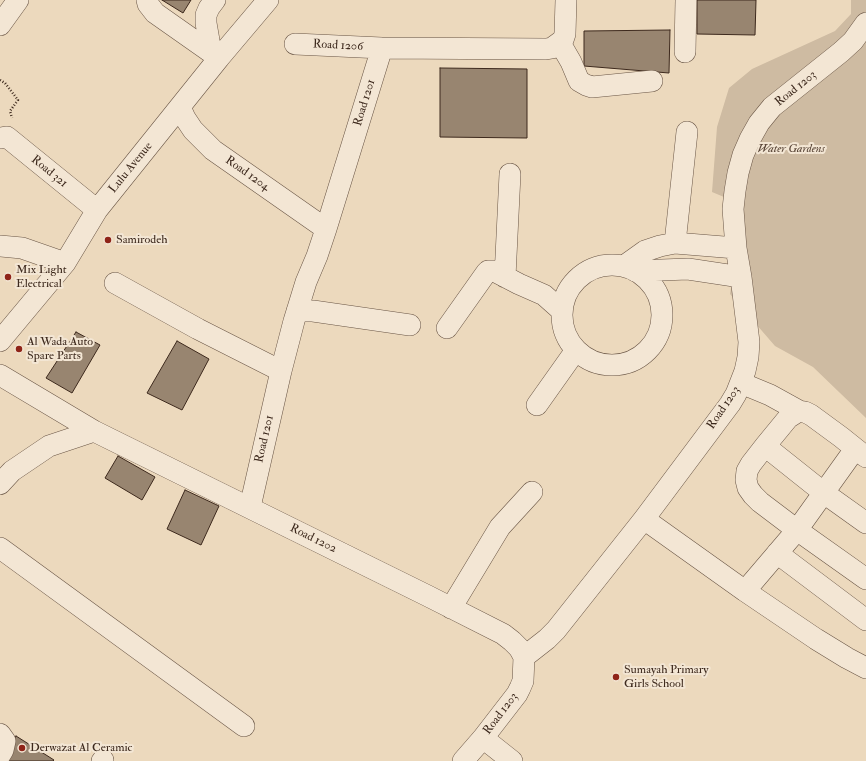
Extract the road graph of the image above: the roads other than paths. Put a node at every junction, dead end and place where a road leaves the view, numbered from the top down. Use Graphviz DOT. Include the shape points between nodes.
graph roads {
  1 [pos="18,0"];
  2 [pos="147,0"];
  3 [pos="215,0"];
  4 [pos="268,0"];
  5 [pos="566,0"];
  6 [pos="686,0"];
  7 [pos="866,23"];
  8 [pos="0,25"];
  9 [pos="560,43"];
  10 [pos="294,44"];
  11 [pos="382,48"];
  12 [pos="686,52"];
  13 [pos="215,55"];
  14 [pos="652,81"];
  15 [pos="180,107"];
  16 [pos="686,132"];
  17 [pos="3,138"];
  18 [pos="510,174"];
  19 [pos="97,210"];
  20 [pos="326,229"];
  21 [pos="674,243"];
  22 [pos="0,246"];
  23 [pos="736,248"];
  24 [pos="65,263"];
  25 [pos="630,268"];
  26 [pos="505,277"];
  27 [pos="741,277"];
  28 [pos="115,283"];
  29 [pos="297,311"];
  30 [pos="562,311"];
  31 [pos="410,325"];
  32 [pos="447,328"];
  33 [pos="0,341"];
  34 [pos="576,350"];
  35 [pos="281,371"];
  36 [pos="0,375"];
  37 [pos="741,383"];
  38 [pos="537,405"];
  39 [pos="798,412"];
  40 [pos="94,431"];
  41 [pos="765,446"];
  42 [pos="861,453"];
  43 [pos="0,484"];
  44 [pos="532,492"];
  45 [pos="824,492"];
  46 [pos="250,507"];
  47 [pos="644,519"];
  48 [pos="866,523"];
  49 [pos="797,530"];
  50 [pos="0,548"];
  51 [pos="777,553"];
  52 [pos="866,579"];
  53 [pos="745,591"];
  54 [pos="451,608"];
  55 [pos="866,620"];
  56 [pos="524,657"];
  57 [pos="866,668"];
  58 [pos="244,726"];
  59 [pos="0,734"];
  60 [pos="483,738"];
  61 [pos="0,755"];
  62 [pos="463,761"];
  63 [pos="512,761"];
  1 -- 8 [label="street"];
  2 -- 13 [label="street" via="155,14"];
  3 -- 13 [label="street" via="206,15 206,23"];
  4 -- 13 [label="street, Lulu Avenue"];
  5 -- 9 [label="street" via="565,34"];
  6 -- 12 [label="street"];
  7 -- 23 [label="street, Road 1203" via="841,52 772,107 750,138 734,191"];
  9 -- 11 [label="street" via="546,49"];
  9 -- 14 [label="street" via="579,81 586,85 592,87"];
  10 -- 11 [label="street, Road 1206"];
  11 -- 20 [label="street, Road 1201"];
  13 -- 15 [label="street, Lulu Avenue"];
  15 -- 19 [label="street, Lulu Avenue"];
  15 -- 20 [label="street, Road 1204" via="193,130 213,150"];
  16 -- 21 [label="street"];
  17 -- 19 [label="street, Road 321"];
  18 -- 26 [label="street"];
  19 -- 24 [label="street, Lulu Avenue"];
  20 -- 29 [label="street, Road 1201"];
  21 -- 23 [label="street"];
  21 -- 25 [label="street" via="645,251"];
  22 -- 24 [label="street" via="22,248"];
  23 -- 27 [label="street, Road 1203"];
  24 -- 33 [label="street, Lulu Avenue"];
  25 -- 27 [label="street" via="688,269"];
  25 -- 30 [label="street" via="599,266 582,274 564,299"];
  25 -- 34 [label="street" via="646,278 659,298 662,323 652,345 633,361 609,366 586,358"];
  26 -- 30 [label="street" via="544,295"];
  26 -- 32 [label="street" via="488,271"];
  27 -- 37 [label="street, Road 1203" via="749,342"];
  28 -- 35 [label="street"];
  29 -- 31 [label="street"];
  29 -- 35 [label="street, Road 1201"];
  30 -- 34 [label="street" via="565,332"];
  34 -- 38 [label="street"];
  35 -- 46 [label="street, Road 1201"];
  36 -- 40 [label="street, Road 1202"];
  37 -- 39 [label="street" via="770,395"];
  37 -- 47 [label="street, Road 1203" via="730,404"];
  39 -- 41 [label="street" via="788,418"];
  39 -- 42 [label="street" via="811,415"];
  40 -- 43 [label="street" via="49,446 12,471"];
  40 -- 46 [label="street, Road 1202"];
  41 -- 45 [label="street"];
  41 -- 49 [label="street" via="747,471 748,488 760,502"];
  42 -- 45 [label="street"];
  44 -- 54 [label="street" via="500,526"];
  45 -- 48 [label="street"];
  45 -- 49 [label="street"];
  46 -- 54 [label="street, Road 1202"];
  47 -- 53 [label="street"];
  47 -- 56 [label="street, Road 1203" via="556,630"];
  49 -- 51 [label="street"];
  49 -- 52 [label="street"];
  50 -- 58 [label="street"];
  51 -- 53 [label="street"];
  51 -- 55 [label="street"];
  53 -- 57 [label="street" via="816,639"];
  54 -- 56 [label="street, Road 1202" via="503,634 519,648"];
  56 -- 60 [label="street, Road 1203" via="522,681 517,694"];
  59 -- 61 [label="street" via="5,741"];
  60 -- 62 [label="street, Road 1203"];
  60 -- 63 [label="street"];
}
